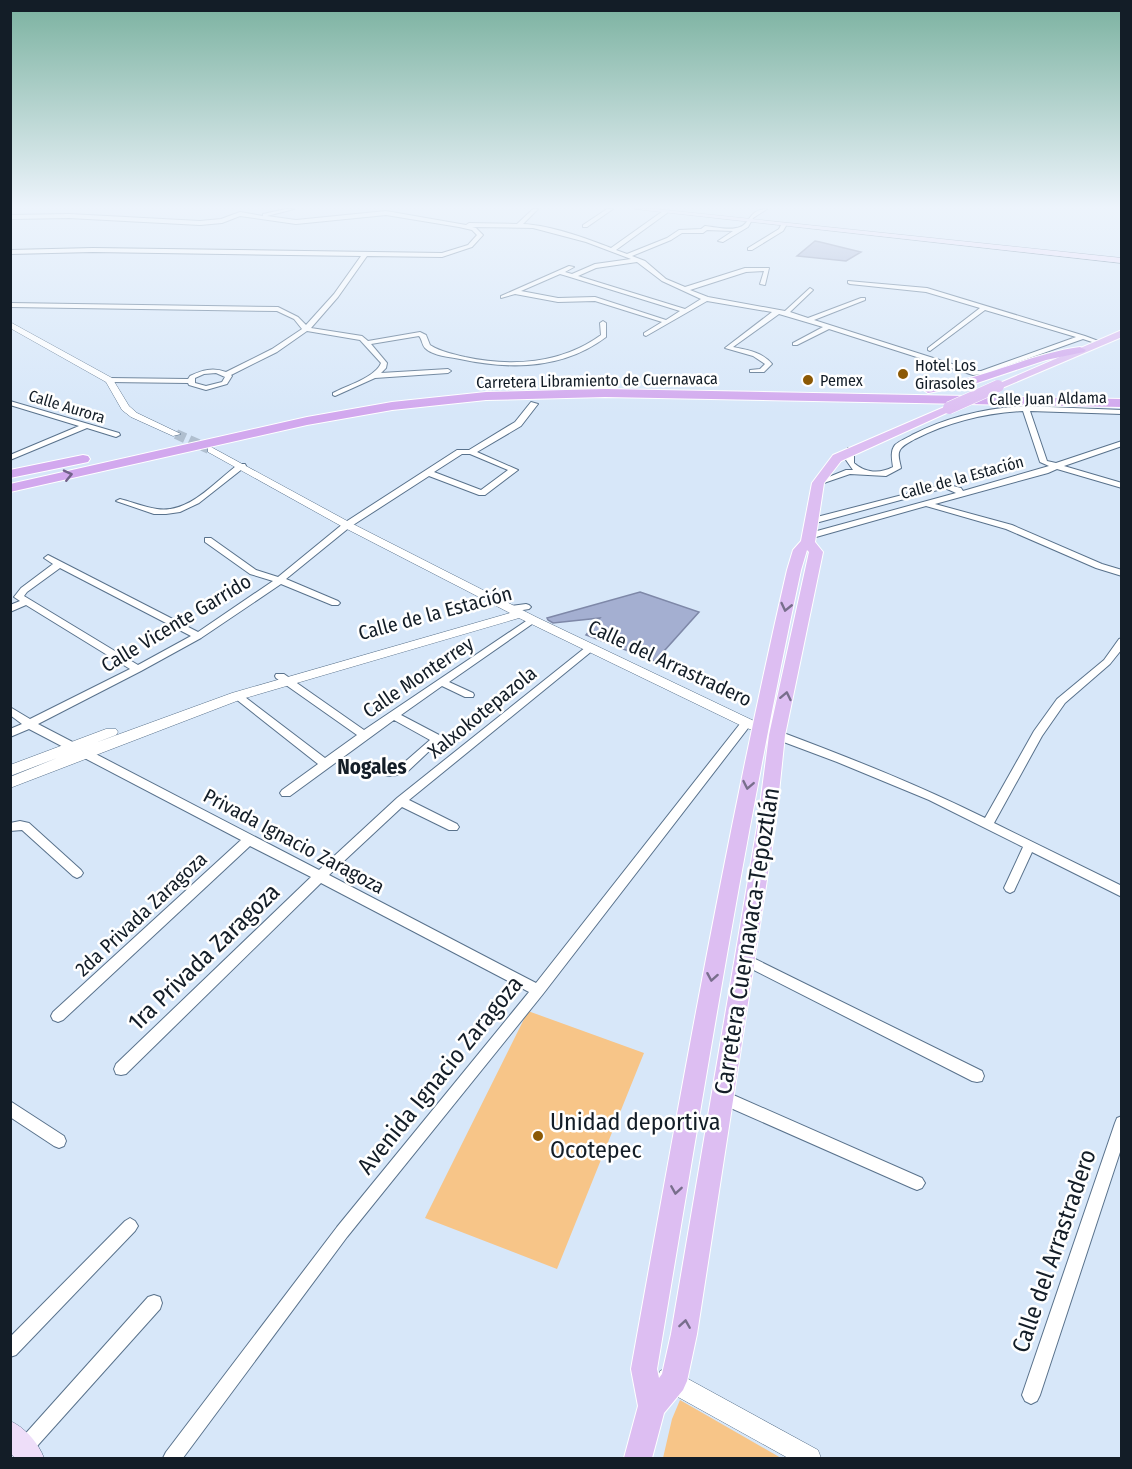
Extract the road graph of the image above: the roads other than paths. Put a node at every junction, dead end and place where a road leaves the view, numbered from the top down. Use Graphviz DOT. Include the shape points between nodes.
graph roads {
  1 [pos="349,278"];
  2 [pos="547,278"];
  3 [pos="577,278"];
  4 [pos="662,278"];
  5 [pos="724,278"];
  6 [pos="765,278"];
  7 [pos="850,282"];
  8 [pos="763,284"];
  9 [pos="609,287"];
  10 [pos="683,290"];
  11 [pos="810,290"];
  12 [pos="514,292"];
  13 [pos="598,293"];
  14 [pos="503,297"];
  15 [pos="706,299"];
  16 [pos="863,299"];
  17 [pos="10,305"];
  18 [pos="985,307"];
  19 [pos="685,311"];
  20 [pos="778,311"];
  21 [pos="786,313"];
  22 [pos="809,320"];
  23 [pos="667,322"];
  24 [pos="603,323"];
  25 [pos="10,324"];
  26 [pos="829,326"];
  27 [pos="306,329"];
  28 [pos="1122,333"];
  29 [pos="646,334"];
  30 [pos="1083,337"];
  31 [pos="1098,342"];
  32 [pos="368,343"];
  33 [pos="795,344"];
  34 [pos="930,349"];
  35 [pos="1080,350"];
  36 [pos="448,371"];
  37 [pos="752,371"];
  38 [pos="227,374"];
  39 [pos="374,376"];
  40 [pos="109,381"];
  41 [pos="190,381"];
  42 [pos="905,391"];
  43 [pos="335,394"];
  44 [pos="1122,394"];
  45 [pos="10,403"];
  46 [pos="1122,403"];
  47 [pos="534,404"];
  48 [pos="1026,410"];
  49 [pos="1122,412"];
  50 [pos="86,426"];
  51 [pos="176,434"];
  52 [pos="116,435"];
  53 [pos="1122,443"];
  54 [pos="211,450"];
  55 [pos="850,450"];
  56 [pos="471,452"];
  57 [pos="11,458"];
  58 [pos="242,466"];
  59 [pos="1056,466"];
  60 [pos="861,472"];
  61 [pos="429,473"];
  62 [pos="10,474"];
  63 [pos="818,483"];
  64 [pos="1122,486"];
  65 [pos="10,488"];
  66 [pos="961,495"];
  67 [pos="120,501"];
  68 [pos="927,504"];
  69 [pos="812,520"];
  70 [pos="347,525"];
  71 [pos="809,539"];
  72 [pos="208,540"];
  73 [pos="48,558"];
  74 [pos="59,564"];
  75 [pos="1122,573"];
  76 [pos="279,581"];
  77 [pos="23,599"];
  78 [pos="335,603"];
  79 [pos="10,609"];
  80 [pos="521,614"];
  81 [pos="198,636"];
  82 [pos="1122,641"];
  83 [pos="589,649"];
  84 [pos="138,669"];
  85 [pos="285,679"];
  86 [pos="441,682"];
  87 [pos="469,695"];
  88 [pos="237,696"];
  89 [pos="10,710"];
  90 [pos="393,715"];
  91 [pos="31,725"];
  92 [pos="761,729"];
  93 [pos="10,734"];
  94 [pos="364,735"];
  95 [pos="78,750"];
  96 [pos="325,764"];
  97 [pos="10,771"];
  98 [pos="388,772"];
  99 [pos="10,783"];
  100 [pos="286,793"];
  101 [pos="401,801"];
  102 [pos="988,824"];
  103 [pos="10,827"];
  104 [pos="453,827"];
  105 [pos="250,839"];
  106 [pos="1030,845"];
  107 [pos="77,873"];
  108 [pos="319,877"];
  109 [pos="1010,888"];
  110 [pos="1122,892"];
  111 [pos="743,958"];
  112 [pos="538,990"];
  113 [pos="58,1016"];
  114 [pos="121,1070"];
  115 [pos="977,1076"];
  116 [pos="722,1097"];
  117 [pos="10,1108"];
  118 [pos="1122,1124"];
  119 [pos="60,1141"];
  120 [pos="917,1183"];
  121 [pos="130,1226"];
  122 [pos="154,1303"];
  123 [pos="10,1349"];
  124 [pos="645,1369"];
  125 [pos="674,1381"];
  126 [pos="1031,1395"];
  127 [pos="652,1406"];
  128 [pos="22,1447"];
  129 [pos="172,1458"];
  130 [pos="638,1458"];
  131 [pos="810,1458"];
  1 -- 27 [label="street"];
  2 -- 12 [label="street"];
  3 -- 9 [label="street"];
  4 -- 10 [label="street"];
  5 -- 10 [label="street"];
  6 -- 8 [label="street"];
  7 -- 18 [label="street" via="918,288"];
  9 -- 13 [label="street"];
  9 -- 19 [label="street"];
  10 -- 15 [label="street"];
  11 -- 21 [label="street"];
  12 -- 14 [label="street"];
  12 -- 23 [label="street" via="558,300 596,299"];
  15 -- 19 [label="street"];
  15 -- 20 [label="street"];
  16 -- 22 [label="street"];
  17 -- 27 [label="street" via="269,308 288,313"];
  18 -- 30 [label="street"];
  18 -- 34 [label="street"];
  19 -- 23 [label="street"];
  20 -- 21 [label="street"];
  20 -- 37 [label="street" via="728,347 760,356 769,363 762,371"];
  21 -- 22 [label="street"];
  22 -- 26 [label="street"];
  23 -- 29 [label="street"];
  24 -- 32 [label="street" via="604,336 596,342 534,364 508,366 442,353 427,346 420,334"];
  25 -- 40 [label="street"];
  26 -- 30 [label="street" via="973,373"];
  26 -- 33 [label="street"];
  27 -- 32 [label="street" via="354,335"];
  27 -- 38 [label="street"];
  28 -- 31 [label="main road"];
  30 -- 31 [label="street"];
  31 -- 35 [label="main road"];
  32 -- 39 [label="street" via="384,363"];
  35 -- 42 [label="highway" via="1059,352 960,385"];
  35 -- 55 [label="main road, bridge"];
  36 -- 39 [label="street"];
  38 -- 41 [label="street" via="210,371 197,374"];
  38 -- 41 [label="street" via="225,383 213,387 194,386"];
  39 -- 43 [label="street"];
  40 -- 41 [label="street"];
  40 -- 51 [label="street" via="125,408"];
  42 -- 44 [label="highway, Carretera Libramiento de Cuernavaca"];
  42 -- 62 [label="highway, Carretera Libramiento de Cuernavaca" via="608,383 481,388 322,408"];
  45 -- 50 [label="street, Calle Aurora"];
  65 -- 46 [label="highway, Carretera Libramiento de Cuernavaca, one-way" via="307,421 392,406 486,396 605,393"];
  47 -- 56 [label="street, Calle Vicente Garrido" via="518,424"];
  48 -- 49 [label="street, Calle Juan Aldama"];
  48 -- 59 [label="street" via="1042,459"];
  48 -- 60 [label="street, Calle Juan Aldama" via="976,414 918,434 896,448 897,468 891,472"];
  50 -- 52 [label="street, Calle Aurora"];
  50 -- 57 [label="street"];
  53 -- 59 [label="street, Calle de la Estación"];
  54 -- 58 [label="street, Calle del Arrastradero"];
  55 -- 60 [label="street" via="850,461"];
  55 -- 63 [label="main road" via="837,458"];
  56 -- 61 [label="street, Calle Vicente Garrido" via="460,452"];
  56 -- 61 [label="street" via="514,470 482,493"];
  58 -- 67 [label="street" via="182,510 166,513"];
  58 -- 70 [label="street, Calle del Arrastradero"];
  59 -- 64 [label="street"];
  59 -- 66 [label="street, Calle de la Estación"];
  60 -- 63 [label="street, Calle Juan Aldama" via="839,474"];
  61 -- 70 [label="street, Calle Vicente Garrido"];
  63 -- 69 [label="main road"];
  66 -- 68 [label="street, Calle de la Estación"];
  66 -- 69 [label="street" via="945,486"];
  68 -- 71 [label="street, Calle de la Estación"];
  68 -- 75 [label="street" via="1009,527"];
  69 -- 71 [label="main road"];
  70 -- 76 [label="street, Calle Vicente Garrido"];
  70 -- 80 [label="street, Calle del Arrastradero"];
  71 -- 92 [label="main road, Carretera Cuernavaca-Tepoztlán" via="816,552"];
  72 -- 76 [label="street" via="253,572"];
  73 -- 74 [label="street"];
  74 -- 77 [label="street" via="24,590"];
  74 -- 81 [label="street"];
  76 -- 78 [label="street"];
  76 -- 81 [label="street, Calle Vicente Garrido"];
  77 -- 79 [label="street"];
  77 -- 84 [label="street"];
  80 -- 83 [label="street, Calle del Arrastradero"];
  80 -- 85 [label="street, Calle de la Estación"];
  80 -- 86 [label="street, Calle Monterrey"];
  81 -- 84 [label="street, Calle Vicente Garrido"];
  82 -- 102 [label="street" via="1107,662 1061,701"];
  83 -- 92 [label="street, Calle del Arrastradero"];
  83 -- 101 [label="street, Xalxokotepazola"];
  84 -- 91 [label="street, Calle Vicente Garrido"];
  85 -- 88 [label="street, Calle de la Estación"];
  85 -- 94 [label="street"];
  85 -- 95 [label="street, Calle de la Estación" via="155,716"];
  86 -- 87 [label="street"];
  86 -- 90 [label="street, Calle Monterrey"];
  88 -- 95 [label="street, Calle de la Estación"];
  88 -- 96 [label="street"];
  89 -- 91 [label="street, Privada Ignacio Zaragoza"];
  90 -- 94 [label="street, Calle Monterrey"];
  90 -- 98 [label="street" via="437,739 402,770"];
  91 -- 93 [label="street, Calle Vicente Garrido"];
  91 -- 95 [label="street, Privada Ignacio Zaragoza"];
  92 -- 102 [label="street, Calle del Arrastradero" via="874,772"];
  92 -- 111 [label="main road, Carretera Cuernavaca-Tepoztlán" via="767,821"];
  92 -- 112 [label="street, Avenida Ignacio Zaragoza"];
  92 -- 124 [label="main road, Carretera Cuernavaca-Tepoztlán, one-way" via="720,931"];
  94 -- 96 [label="street, Calle Monterrey"];
  95 -- 97 [label="street, Calle de la Estación"];
  95 -- 99 [label="street, Calle de la Estación"];
  95 -- 105 [label="street, Privada Ignacio Zaragoza"];
  96 -- 100 [label="street, Calle Monterrey"];
  101 -- 104 [label="street"];
  101 -- 108 [label="street, Xalxokotepazola"];
  102 -- 106 [label="street, Calle del Arrastradero"];
  103 -- 107 [label="street" via="25,826"];
  105 -- 108 [label="street, Privada Ignacio Zaragoza"];
  105 -- 113 [label="street, 2da Privada Zaragoza"];
  106 -- 109 [label="street"];
  106 -- 110 [label="street, Calle del Arrastradero"];
  108 -- 112 [label="street, Privada Ignacio Zaragoza"];
  108 -- 114 [label="street, 1ra Privada Zaragoza"];
  111 -- 115 [label="street"];
  111 -- 116 [label="main road, Carretera Cuernavaca-Tepoztlán"];
  112 -- 129 [label="street, Avenida Ignacio Zaragoza" via="342,1232"];
  116 -- 120 [label="street"];
  125 -- 116 [label="main road, Carretera Cuernavaca-Tepoztlán, one-way"];
  117 -- 119 [label="street"];
  118 -- 126 [label="street, Calle del Arrastradero"];
  121 -- 123 [label="street"];
  122 -- 128 [label="street"];
  124 -- 125 [label="street"];
  124 -- 127 [label="main road, Carretera Cuernavaca-Tepoztlán"];
  125 -- 127 [label="main road, Carretera Cuernavaca-Tepoztlán"];
  125 -- 131 [label="street"];
  127 -- 130 [label="main road, Carretera Cuernavaca-Tepoztlán"];
}
